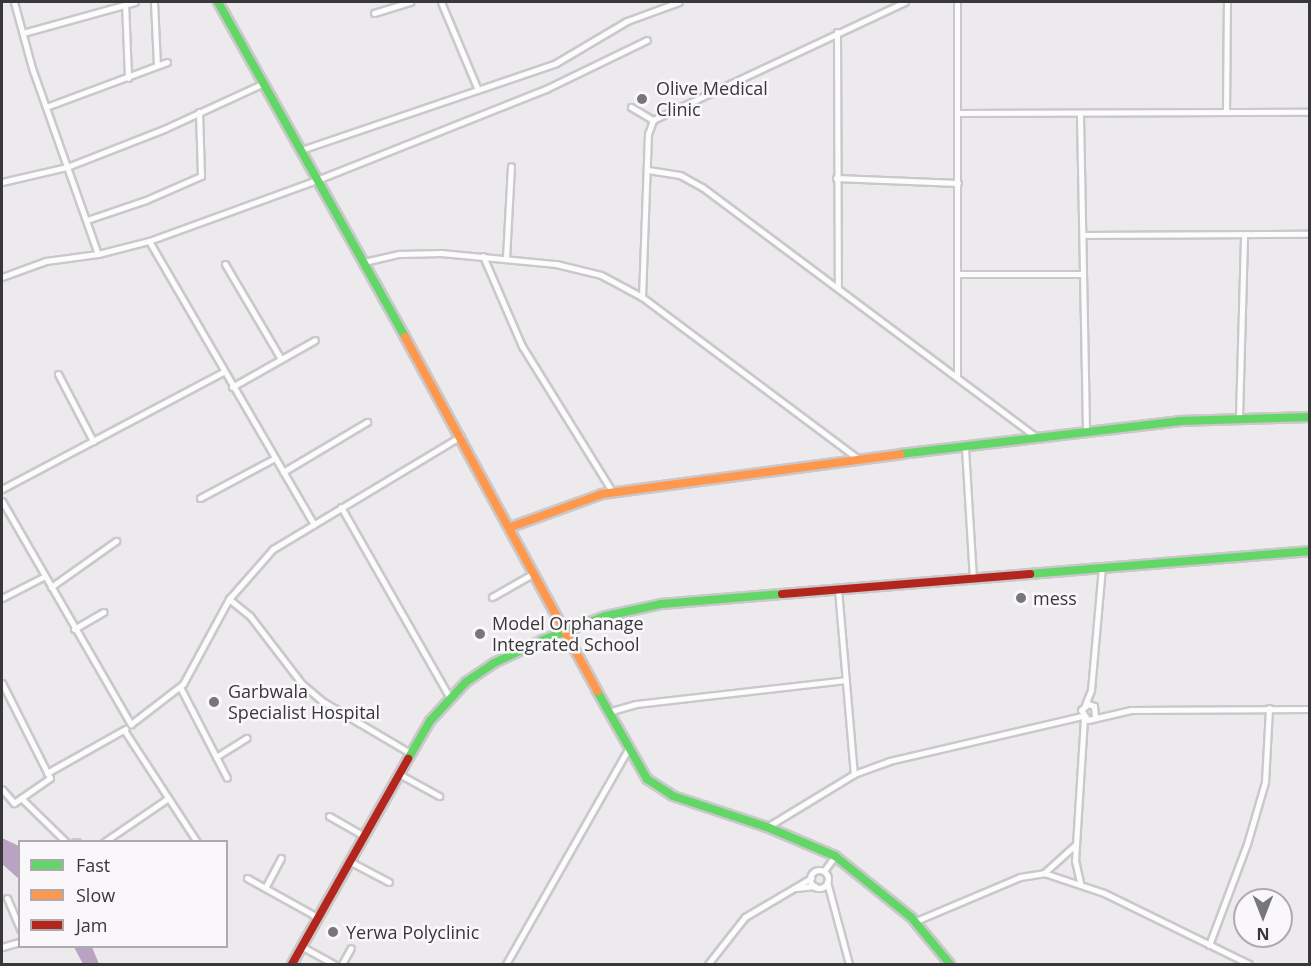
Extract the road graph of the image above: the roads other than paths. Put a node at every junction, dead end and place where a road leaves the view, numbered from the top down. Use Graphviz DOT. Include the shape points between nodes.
graph roads {
  1 [pos="14,2"];
  2 [pos="125,2"];
  3 [pos="135,2"];
  4 [pos="154,2"];
  5 [pos="218,2"];
  6 [pos="410,2"];
  7 [pos="441,2"];
  8 [pos="679,2"];
  9 [pos="905,2"];
  10 [pos="957,2"];
  11 [pos="1227,2"];
  12 [pos="374,13"];
  13 [pos="837,32"];
  14 [pos="23,33"];
  15 [pos="647,40"];
  16 [pos="167,62"];
  17 [pos="157,65"];
  18 [pos="128,78"];
  19 [pos="264,83"];
  20 [pos="478,90"];
  21 [pos="46,107"];
  22 [pos="631,107"];
  23 [pos="199,112"];
  24 [pos="1226,112"];
  25 [pos="1310,112"];
  26 [pos="958,113"];
  27 [pos="1080,115"];
  28 [pos="653,120"];
  29 [pos="301,150"];
  30 [pos="512,166"];
  31 [pos="67,167"];
  32 [pos="648,170"];
  33 [pos="836,178"];
  34 [pos="317,180"];
  35 [pos="2,182"];
  36 [pos="958,183"];
  37 [pos="87,220"];
  38 [pos="1310,234"];
  39 [pos="1083,235"];
  40 [pos="1244,235"];
  41 [pos="149,241"];
  42 [pos="98,254"];
  43 [pos="483,256"];
  44 [pos="506,258"];
  45 [pos="364,262"];
  46 [pos="225,264"];
  47 [pos="959,274"];
  48 [pos="1082,274"];
  49 [pos="2,277"];
  50 [pos="838,288"];
  51 [pos="642,297"];
  52 [pos="315,340"];
  53 [pos="281,359"];
  54 [pos="223,372"];
  55 [pos="58,374"];
  56 [pos="957,377"];
  57 [pos="232,387"];
  58 [pos="1239,417"];
  59 [pos="1310,417"];
  60 [pos="367,422"];
  61 [pos="1086,434"];
  62 [pos="461,436"];
  63 [pos="1038,439"];
  64 [pos="93,441"];
  65 [pos="965,448"];
  66 [pos="273,459"];
  67 [pos="860,460"];
  68 [pos="283,472"];
  69 [pos="2,489"];
  70 [pos="612,491"];
  71 [pos="200,498"];
  72 [pos="2,501"];
  73 [pos="341,507"];
  74 [pos="314,524"];
  75 [pos="512,527"];
  76 [pos="116,541"];
  77 [pos="1310,551"];
  78 [pos="1102,567"];
  79 [pos="534,573"];
  80 [pos="45,576"];
  81 [pos="973,578"];
  82 [pos="51,587"];
  83 [pos="838,589"];
  84 [pos="492,597"];
  85 [pos="2,598"];
  86 [pos="229,598"];
  87 [pos="103,612"];
  88 [pos="74,629"];
  89 [pos="565,634"];
  90 [pos="846,680"];
  91 [pos="2,683"];
  92 [pos="180,687"];
  93 [pos="1091,690"];
  94 [pos="449,696"];
  95 [pos="8,697"];
  96 [pos="2,701"];
  97 [pos="1269,708"];
  98 [pos="1310,709"];
  99 [pos="608,711"];
  100 [pos="1083,712"];
  101 [pos="1094,713"];
  102 [pos="131,724"];
  103 [pos="124,729"];
  104 [pos="1086,735"];
  105 [pos="246,738"];
  106 [pos="628,750"];
  107 [pos="410,753"];
  108 [pos="216,757"];
  109 [pos="47,773"];
  110 [pos="399,774"];
  111 [pos="854,774"];
  112 [pos="227,778"];
  113 [pos="2,789"];
  114 [pos="439,796"];
  115 [pos="21,798"];
  116 [pos="168,799"];
  117 [pos="329,816"];
  118 [pos="767,827"];
  119 [pos="364,836"];
  120 [pos="64,840"];
  121 [pos="107,840"];
  122 [pos="196,840"];
  123 [pos="1076,844"];
  124 [pos="834,856"];
  125 [pos="281,858"];
  126 [pos="349,861"];
  127 [pos="824,871"];
  128 [pos="1044,873"];
  129 [pos="247,878"];
  130 [pos="810,878"];
  131 [pos="389,882"];
  132 [pos="827,882"];
  133 [pos="1080,882"];
  134 [pos="817,887"];
  135 [pos="265,888"];
  136 [pos="794,888"];
  137 [pos="7,898"];
  138 [pos="830,898"];
  139 [pos="317,917"];
  140 [pos="916,921"];
  141 [pos="18,924"];
  142 [pos="18,943"];
  143 [pos="1209,945"];
  144 [pos="301,946"];
  145 [pos="2,947"];
  146 [pos="351,948"];
  147 [pos="292,964"];
  148 [pos="333,964"];
  149 [pos="342,964"];
  150 [pos="506,964"];
  151 [pos="708,964"];
  152 [pos="849,964"];
  153 [pos="950,964"];
  154 [pos="1249,964"];
  1 -- 14 [label="street"];
  2 -- 3 [label="street"];
  2 -- 14 [label="street"];
  2 -- 18 [label="street"];
  4 -- 17 [label="street"];
  5 -- 19 [label="street"];
  6 -- 12 [label="street"];
  7 -- 20 [label="street"];
  8 -- 20 [label="street" via="627,21 569,58"];
  9 -- 13 [label="street"];
  10 -- 26 [label="street"];
  11 -- 24 [label="street"];
  13 -- 28 [label="street"];
  13 -- 33 [label="street"];
  14 -- 21 [label="street"];
  15 -- 34 [label="street" via="546,89"];
  16 -- 17 [label="street"];
  17 -- 18 [label="street"];
  18 -- 21 [label="street"];
  19 -- 23 [label="street"];
  19 -- 29 [label="street"];
  20 -- 29 [label="street"];
  21 -- 31 [label="street"];
  22 -- 28 [label="street"];
  23 -- 31 [label="street"];
  23 -- 37 [label="street" via="201,176 146,201"];
  24 -- 25 [label="street"];
  24 -- 27 [label="street"];
  26 -- 27 [label="street"];
  26 -- 36 [label="street"];
  27 -- 39 [label="street"];
  28 -- 32 [label="street" via="648,134"];
  29 -- 34 [label="street"];
  30 -- 44 [label="street"];
  31 -- 35 [label="street"];
  31 -- 37 [label="street"];
  32 -- 50 [label="street" via="680,175 702,187"];
  32 -- 51 [label="street"];
  33 -- 36 [label="street"];
  33 -- 50 [label="street"];
  34 -- 41 [label="street"];
  34 -- 45 [label="street"];
  36 -- 47 [label="street"];
  37 -- 42 [label="street"];
  38 -- 40 [label="street"];
  39 -- 40 [label="street"];
  39 -- 48 [label="street"];
  40 -- 58 [label="street"];
  41 -- 42 [label="street"];
  41 -- 54 [label="street"];
  42 -- 49 [label="street" via="46,261"];
  43 -- 44 [label="street"];
  43 -- 45 [label="street" via="400,254"];
  43 -- 70 [label="street" via="522,346"];
  44 -- 51 [label="street" via="601,275"];
  45 -- 62 [label="street"];
  46 -- 53 [label="street"];
  47 -- 48 [label="street"];
  47 -- 56 [label="street"];
  48 -- 61 [label="street"];
  50 -- 56 [label="street"];
  51 -- 67 [label="street"];
  52 -- 53 [label="street"];
  53 -- 57 [label="street"];
  54 -- 57 [label="street"];
  54 -- 64 [label="street"];
  55 -- 64 [label="street"];
  56 -- 63 [label="street"];
  57 -- 66 [label="street"];
  58 -- 59 [label="street"];
  58 -- 61 [label="street"];
  60 -- 68 [label="street"];
  61 -- 63 [label="street"];
  62 -- 73 [label="street"];
  62 -- 75 [label="street"];
  63 -- 65 [label="street"];
  64 -- 69 [label="street"];
  65 -- 67 [label="street"];
  65 -- 81 [label="street"];
  66 -- 68 [label="street"];
  66 -- 71 [label="street"];
  67 -- 70 [label="street"];
  68 -- 74 [label="street"];
  70 -- 75 [label="street"];
  72 -- 80 [label="street"];
  73 -- 74 [label="street"];
  73 -- 94 [label="street"];
  74 -- 86 [label="street" via="273,549"];
  75 -- 79 [label="street"];
  76 -- 82 [label="street"];
  77 -- 78 [label="street"];
  78 -- 81 [label="street"];
  78 -- 93 [label="street"];
  79 -- 84 [label="street"];
  79 -- 89 [label="street"];
  80 -- 82 [label="street"];
  80 -- 85 [label="street"];
  81 -- 83 [label="street"];
  82 -- 88 [label="street"];
  83 -- 89 [label="street" via="661,604"];
  83 -- 90 [label="street"];
  86 -- 92 [label="street"];
  86 -- 107 [label="street" via="250,616 302,684 322,701"];
  87 -- 88 [label="street"];
  88 -- 102 [label="street"];
  89 -- 94 [label="street" via="494,663"];
  89 -- 99 [label="street"];
  90 -- 99 [label="street" via="636,704"];
  90 -- 111 [label="street"];
  91 -- 95 [label="street"];
  92 -- 102 [label="street"];
  92 -- 108 [label="street"];
  93 -- 100 [label="street"];
  93 -- 101 [label="street"];
  94 -- 107 [label="street"];
  95 -- 96 [label="street"];
  95 -- 109 [label="street"];
  97 -- 98 [label="street"];
  97 -- 101 [label="street"];
  97 -- 143 [label="street" via="1265,782 1247,844"];
  99 -- 106 [label="street"];
  100 -- 101 [label="street"];
  100 -- 101 [label="street"];
  100 -- 104 [label="street"];
  100 -- 111 [label="street" via="889,761"];
  101 -- 104 [label="street"];
  102 -- 103 [label="street"];
  103 -- 109 [label="street"];
  103 -- 116 [label="street"];
  104 -- 123 [label="street"];
  105 -- 108 [label="street"];
  106 -- 118 [label="street" via="648,779 663,790"];
  106 -- 150 [label="street"];
  107 -- 110 [label="street"];
  108 -- 112 [label="street"];
  109 -- 115 [label="street" via="50,778"];
  110 -- 114 [label="street"];
  110 -- 119 [label="street"];
  111 -- 118 [label="street"];
  113 -- 115 [label="street" via="11,802"];
  115 -- 120 [label="street"];
  116 -- 121 [label="street"];
  116 -- 122 [label="street"];
  117 -- 119 [label="street"];
  118 -- 124 [label="street"];
  119 -- 126 [label="street"];
  123 -- 128 [label="street"];
  123 -- 133 [label="street"];
  124 -- 127 [label="street"];
  124 -- 140 [label="street"];
  125 -- 135 [label="street"];
  126 -- 131 [label="street"];
  126 -- 139 [label="street"];
  127 -- 130 [label="street" via="815,871"];
  127 -- 132 [label="street"];
  128 -- 133 [label="street"];
  128 -- 140 [label="street" via="1020,877"];
  129 -- 135 [label="street"];
  130 -- 134 [label="street"];
  130 -- 136 [label="street"];
  132 -- 134 [label="street"];
  132 -- 138 [label="street"];
  133 -- 143 [label="street"];
  134 -- 136 [label="street"];
  134 -- 138 [label="street"];
  135 -- 139 [label="street"];
  136 -- 151 [label="street" via="746,917"];
  137 -- 141 [label="street"];
  138 -- 152 [label="street"];
  139 -- 144 [label="street"];
  140 -- 153 [label="street"];
  142 -- 145 [label="street"];
  143 -- 154 [label="street"];
  144 -- 147 [label="street"];
  144 -- 148 [label="street"];
  146 -- 149 [label="street"];
}
